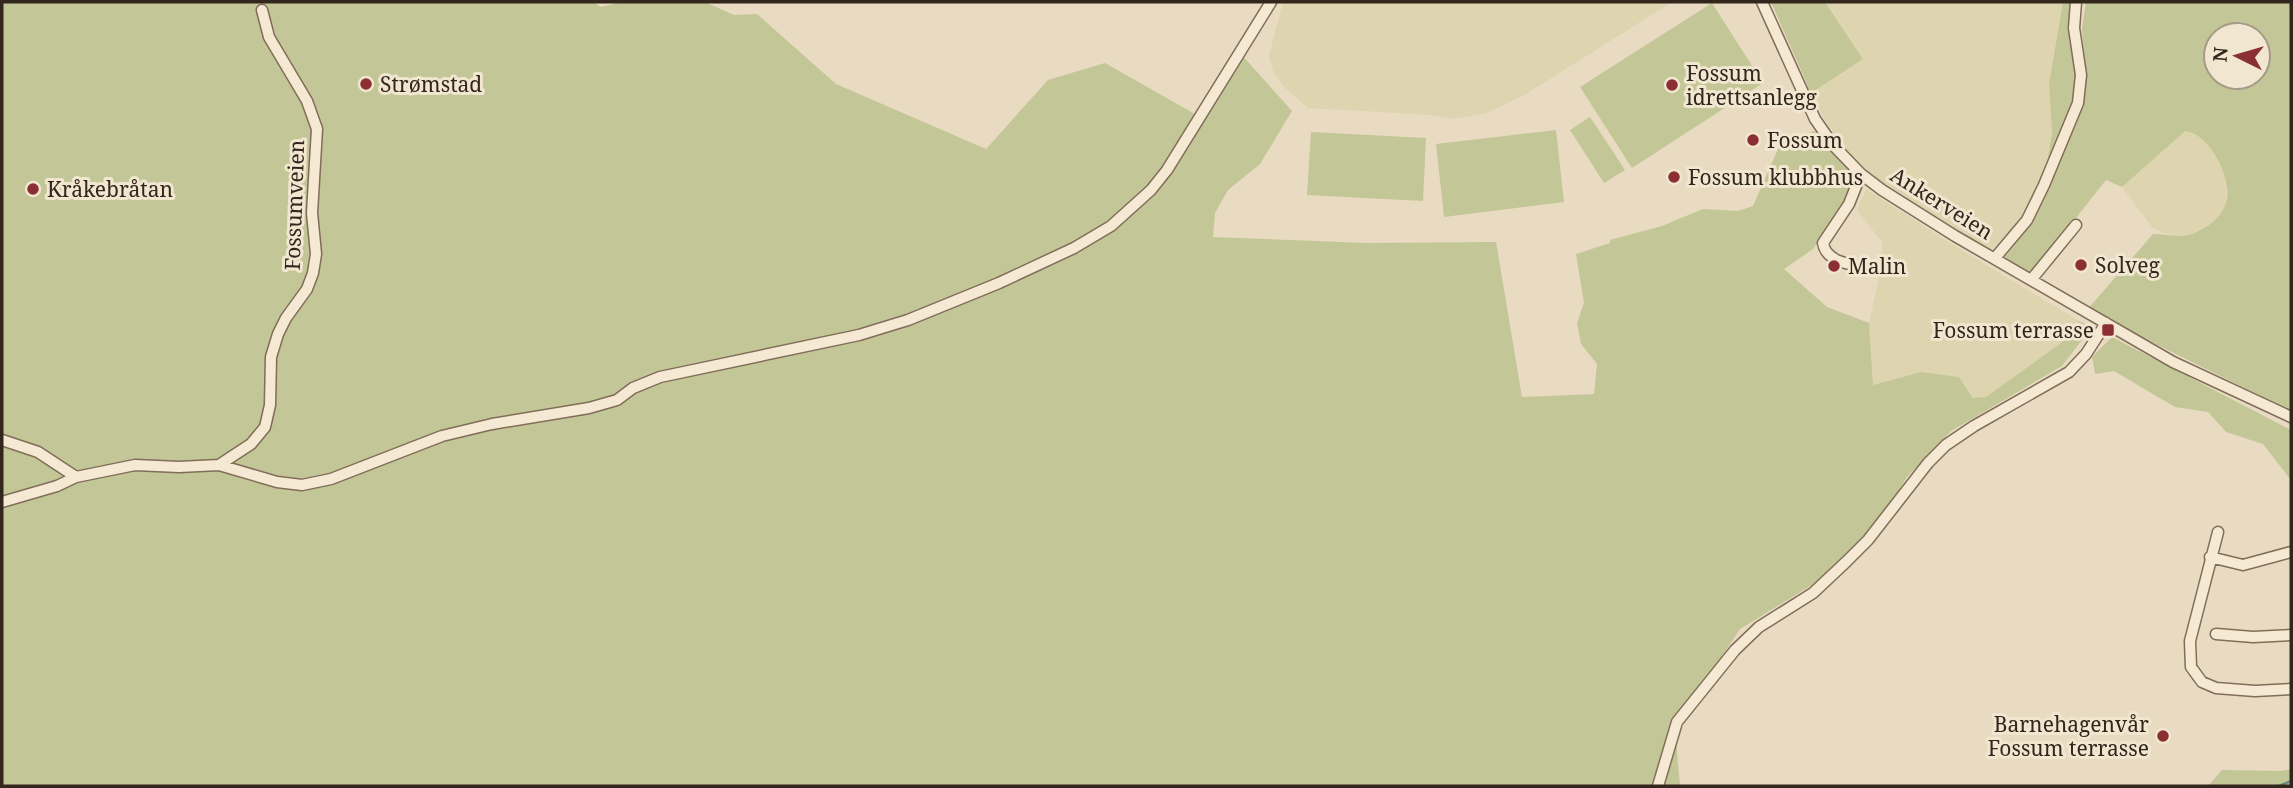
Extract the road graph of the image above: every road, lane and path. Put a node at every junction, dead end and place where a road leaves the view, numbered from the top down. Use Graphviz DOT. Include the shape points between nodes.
graph roads {
  1 [pos="1271,2"];
  2 [pos="1762,2"];
  3 [pos="2076,2"];
  4 [pos="262,10"];
  5 [pos="1861,174"];
  6 [pos="2076,225"];
  7 [pos="1995,258"];
  8 [pos="1850,264"];
  9 [pos="2031,280"];
  10 [pos="2106,323"];
  11 [pos="2291,417"];
  12 [pos="2,440"];
  13 [pos="219,465"];
  14 [pos="76,477"];
  15 [pos="2,502"];
  16 [pos="2218,532"];
  17 [pos="2291,552"];
  18 [pos="2210,557"];
  19 [pos="2216,634"];
  20 [pos="2291,635"];
  21 [pos="2291,689"];
  22 [pos="1658,786"];
  1 -- 13 [label="street" via="1152,190 1111,226 999,283 859,335 660,377 617,400 589,408 442,436 331,479 302,485 277,482"];
  2 -- 5 [label="street, Ankerveien" via="1815,119 1838,152"];
  3 -- 7 [label="street, Ankerveien" via="2074,28 2081,75 2078,103 2027,220"];
  4 -- 13 [label="street, Fossumveien" via="269,37 307,101 317,129 312,214 316,254 307,289 286,317 271,357 265,426 251,444"];
  5 -- 7 [label="street, Ankerveien"];
  5 -- 8 [label="street" via="1849,204 1823,243 1829,255"];
  6 -- 9 [label="street"];
  7 -- 9 [label="street, Ankerveien"];
  9 -- 10 [label="street, Ankerveien"];
  10 -- 11 [label="street, Ankerveien" via="2174,362"];
  10 -- 22 [label="street" via="2069,372 1946,445 1846,562 1804,600 1759,627 1740,645 1677,722"];
  12 -- 14 [label="street" via="38,452"];
  13 -- 14 [label="street" via="135,465"];
  14 -- 15 [label="street"];
  16 -- 18 [label="street"];
  17 -- 18 [label="street" via="2243,565"];
  18 -- 21 [label="street" via="2190,641 2193,672 2216,688"];
  19 -- 20 [label="street"];
}
